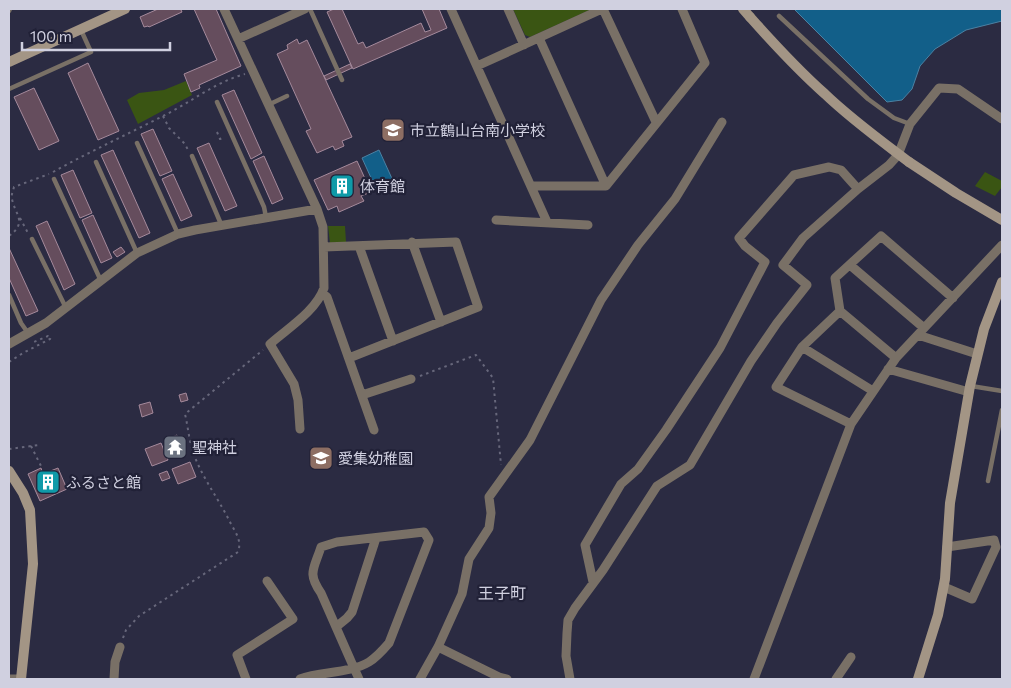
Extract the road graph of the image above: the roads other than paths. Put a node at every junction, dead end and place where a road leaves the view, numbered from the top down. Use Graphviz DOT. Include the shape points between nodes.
graph roads {
  1 [pos="125,9"];
  2 [pos="224,9"];
  3 [pos="305,9"];
  4 [pos="310,9"];
  5 [pos="451,9"];
  6 [pos="508,9"];
  7 [pos="603,9"];
  8 [pos="682,9"];
  9 [pos="743,9"];
  10 [pos="779,16"];
  11 [pos="80,29"];
  12 [pos="540,38"];
  13 [pos="238,39"];
  14 [pos="524,45"];
  15 [pos="9,62"];
  16 [pos="477,66"];
  17 [pos="342,80"];
  18 [pos="9,89"];
  19 [pos="287,96"];
  20 [pos="217,102"];
  21 [pos="268,105"];
  22 [pos="1002,119"];
  23 [pos="656,122"];
  24 [pos="722,122"];
  25 [pos="910,124"];
  26 [pos="137,144"];
  27 [pos="192,156"];
  28 [pos="96,162"];
  29 [pos="54,179"];
  30 [pos="531,186"];
  31 [pos="606,186"];
  32 [pos="858,189"];
  33 [pos="317,209"];
  34 [pos="266,217"];
  35 [pos="496,220"];
  36 [pos="1002,220"];
  37 [pos="547,222"];
  38 [pos="221,224"];
  39 [pos="588,225"];
  40 [pos="178,234"];
  41 [pos="32,239"];
  42 [pos="412,242"];
  43 [pos="1002,245"];
  44 [pos="359,246"];
  45 [pos="324,248"];
  46 [pos="137,253"];
  47 [pos="850,265"];
  48 [pos="101,281"];
  49 [pos="1002,282"];
  50 [pos="322,292"];
  51 [pos="9,295"];
  52 [pos="953,298"];
  53 [pos="66,308"];
  54 [pos="840,311"];
  55 [pos="441,322"];
  56 [pos="921,332"];
  57 [pos="28,333"];
  58 [pos="393,341"];
  59 [pos="9,344"];
  60 [pos="802,347"];
  61 [pos="977,354"];
  62 [pos="349,358"];
  63 [pos="896,358"];
  64 [pos="888,369"];
  65 [pos="411,379"];
  66 [pos="969,389"];
  67 [pos="1002,391"];
  68 [pos="873,392"];
  69 [pos="362,395"];
  70 [pos="1002,410"];
  71 [pos="851,424"];
  72 [pos="300,429"];
  73 [pos="374,430"];
  74 [pos="9,470"];
  75 [pos="988,481"];
  76 [pos="376,538"];
  77 [pos="947,547"];
  78 [pos="267,581"];
  79 [pos="593,582"];
  80 [pos="944,588"];
  81 [pos="336,627"];
  82 [pos="120,647"];
  83 [pos="438,647"];
  84 [pos="851,658"];
  85 [pos="354,668"];
  86 [pos="9,679"];
  87 [pos="17,679"];
  88 [pos="21,679"];
  89 [pos="114,679"];
  90 [pos="246,679"];
  91 [pos="300,679"];
  92 [pos="359,679"];
  93 [pos="420,679"];
  94 [pos="507,679"];
  95 [pos="570,679"];
  96 [pos="754,679"];
  97 [pos="836,679"];
  98 [pos="918,679"];
  1 -- 11 [label="street"];
  2 -- 13 [label="street"];
  3 -- 13 [label="street"];
  4 -- 17 [label="lane"];
  5 -- 16 [label="street"];
  6 -- 14 [label="street"];
  7 -- 12 [label="street"];
  7 -- 23 [label="street"];
  8 -- 23 [label="street" via="705,63"];
  9 -- 36 [label="street, bridge" via="786,57 867,130 908,162"];
  10 -- 25 [label="lane" via="868,99 894,118"];
  11 -- 15 [label="street"];
  11 -- 18 [label="lane" via="90,52"];
  12 -- 14 [label="street"];
  12 -- 31 [label="street"];
  13 -- 21 [label="street"];
  14 -- 16 [label="street"];
  16 -- 30 [label="street"];
  19 -- 21 [label="lane"];
  20 -- 34 [label="lane"];
  21 -- 33 [label="street"];
  22 -- 25 [label="street" via="958,89 939,88"];
  23 -- 31 [label="street"];
  24 -- 83 [label="street" via="676,199 638,245 601,300 530,440 489,496 489,528 469,559 462,594"];
  25 -- 32 [label="street" via="898,155"];
  26 -- 40 [label="lane"];
  27 -- 38 [label="lane"];
  28 -- 46 [label="lane"];
  29 -- 48 [label="lane"];
  30 -- 31 [label="street"];
  30 -- 37 [label="street"];
  32 -- 79 [label="street" via="803,238 783,265 807,285 751,361 690,465 657,486"];
  32 -- 79 [label="street" via="841,170 829,167 794,174 739,238 765,262 720,348 638,469 621,484 586,546"];
  33 -- 34 [label="street"];
  33 -- 45 [label="street" via="323,227"];
  34 -- 38 [label="street"];
  35 -- 37 [label="street"];
  37 -- 39 [label="street"];
  38 -- 40 [label="street"];
  40 -- 46 [label="street"];
  41 -- 53 [label="lane"];
  42 -- 44 [label="street"];
  42 -- 55 [label="street"];
  42 -- 55 [label="street" via="456,242 478,308"];
  43 -- 52 [label="street"];
  44 -- 45 [label="street"];
  44 -- 58 [label="street"];
  45 -- 50 [label="street"];
  46 -- 48 [label="street"];
  47 -- 52 [label="street" via="881,236"];
  47 -- 54 [label="street" via="835,278"];
  47 -- 56 [label="street"];
  48 -- 53 [label="street"];
  49 -- 61 [label="street"];
  50 -- 62 [label="street" via="327,297"];
  50 -- 72 [label="street" via="311,308 270,344 294,384"];
  51 -- 57 [label="lane"];
  52 -- 56 [label="street"];
  53 -- 57 [label="street"];
  54 -- 60 [label="street"];
  54 -- 63 [label="street"];
  55 -- 58 [label="street"];
  56 -- 61 [label="street"];
  56 -- 63 [label="street"];
  57 -- 59 [label="street"];
  58 -- 62 [label="street"];
  60 -- 68 [label="street"];
  60 -- 71 [label="street" via="776,386"];
  61 -- 66 [label="street"];
  62 -- 69 [label="street"];
  63 -- 64 [label="street"];
  64 -- 66 [label="street"];
  64 -- 68 [label="street"];
  65 -- 69 [label="street"];
  66 -- 67 [label="lane"];
  66 -- 77 [label="street" via="950,503"];
  68 -- 71 [label="street"];
  69 -- 73 [label="street"];
  70 -- 75 [label="lane"];
  71 -- 96 [label="street"];
  74 -- 88 [label="street" via="24,493 30,510 33,564"];
  76 -- 81 [label="street" via="352,612"];
  76 -- 81 [label="street" via="321,547 312,574"];
  76 -- 85 [label="street" via="424,532 428,540 389,643 368,663"];
  77 -- 80 [label="street"];
  77 -- 80 [label="street" via="994,540 996,547 972,599"];
  78 -- 90 [label="street" via="293,619 237,655"];
  79 -- 95 [label="street" via="568,620 566,656"];
  80 -- 98 [label="street"];
  81 -- 85 [label="street"];
  82 -- 89 [label="street"];
  83 -- 93 [label="street"];
  83 -- 94 [label="street"];
  84 -- 97 [label="street"];
  85 -- 91 [label="street"];
  85 -- 92 [label="street"];
  86 -- 87 [label="street"];
}
